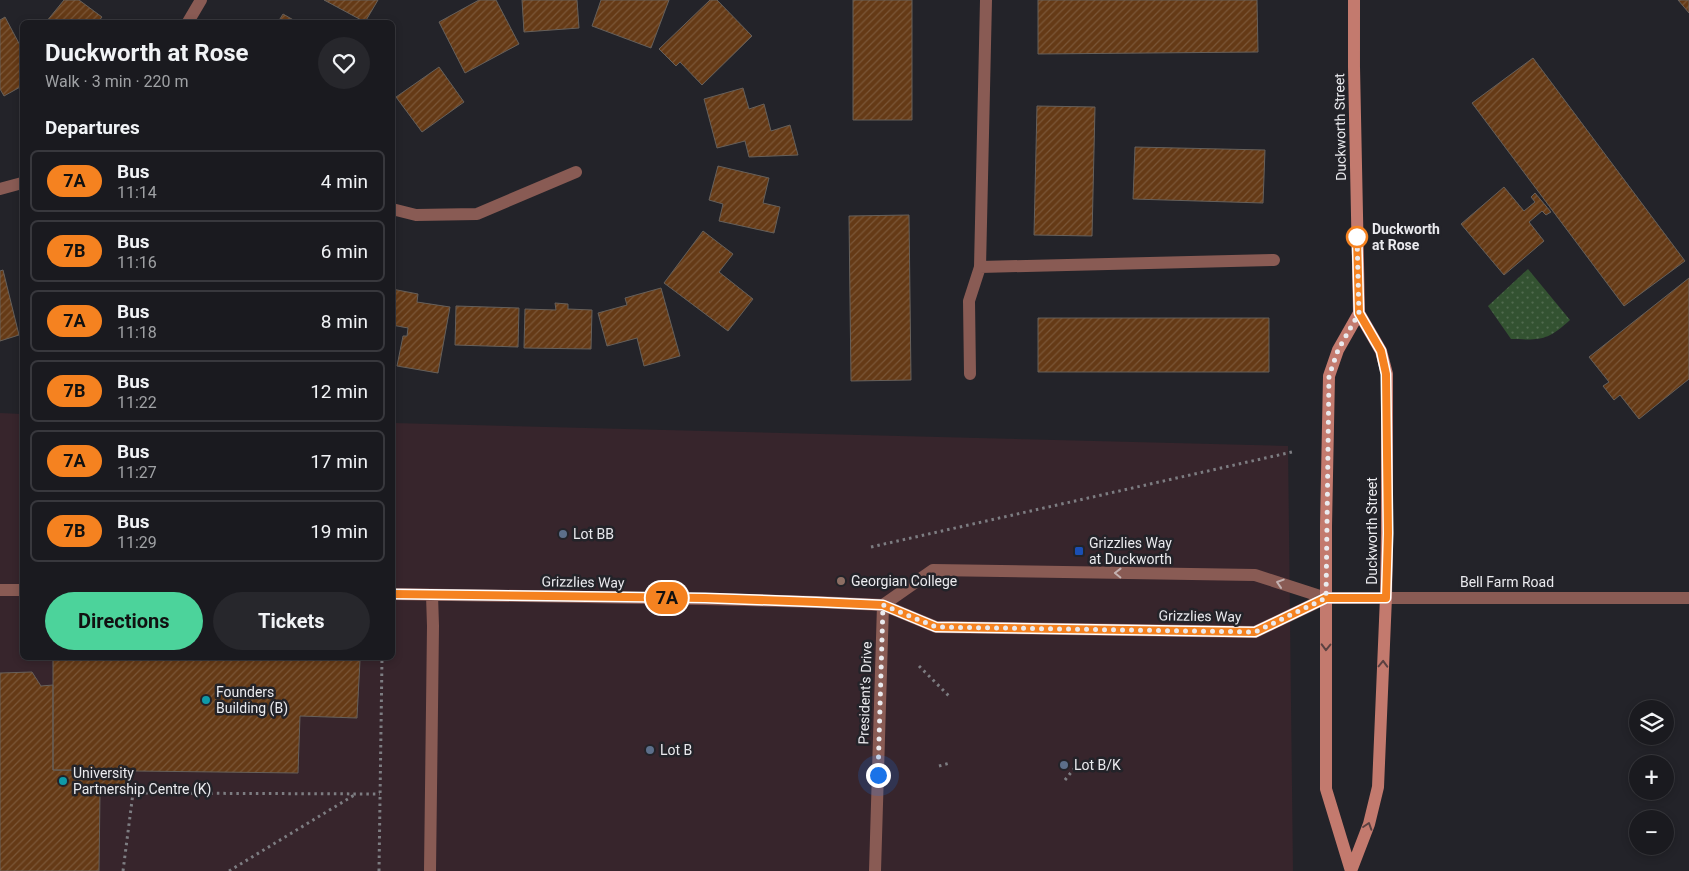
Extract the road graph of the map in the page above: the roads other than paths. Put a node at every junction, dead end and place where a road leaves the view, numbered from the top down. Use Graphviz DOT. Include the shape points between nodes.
graph roads {
  1 [pos="201,0"];
  2 [pos="986,0"];
  3 [pos="1354,0"];
  4 [pos="189,20"];
  5 [pos="576,172"];
  6 [pos="20,184"];
  7 [pos="0,190"];
  8 [pos="395,210"];
  9 [pos="1274,260"];
  10 [pos="980,267"];
  11 [pos="1359,313"];
  12 [pos="970,374"];
  13 [pos="0,590"];
  14 [pos="20,590"];
  15 [pos="395,594"];
  16 [pos="432,595"];
  17 [pos="1326,598"];
  18 [pos="1386,598"];
  19 [pos="1689,598"];
  20 [pos="883,605"];
  21 [pos="430,871"];
  22 [pos="875,871"];
  1 -- 4 [label="street"];
  2 -- 10 [label="street"];
  3 -- 11 [label="main road, Duckworth Street"];
  5 -- 8 [label="street" via="477,214 416,215"];
  6 -- 7 [label="street"];
  9 -- 10 [label="street"];
  10 -- 12 [label="street" via="969,301"];
  11 -- 17 [label="main road, Duckworth Street" via="1338,350 1329,376"];
  11 -- 18 [label="main road, Duckworth Street" via="1381,351 1386,374"];
  13 -- 14 [label="street"];
  15 -- 16 [label="street, Grizzlies Way"];
  16 -- 20 [label="street, Grizzlies Way" via="705,598"];
  16 -- 21 [label="street"];
  17 -- 18 [label="street, Bell Farm Road"];
  17 -- 18 [label="main road, Duckworth Street, one-way" via="1326,789 1351,871 1370,824 1378,786"];
  17 -- 20 [label="street, Grizzlies Way" via="1255,632 936,627"];
  17 -- 20 [label="street, one-way" via="1255,575 934,570"];
  18 -- 19 [label="street, Bell Farm Road"];
  20 -- 22 [label="street, President's Drive"];
}
